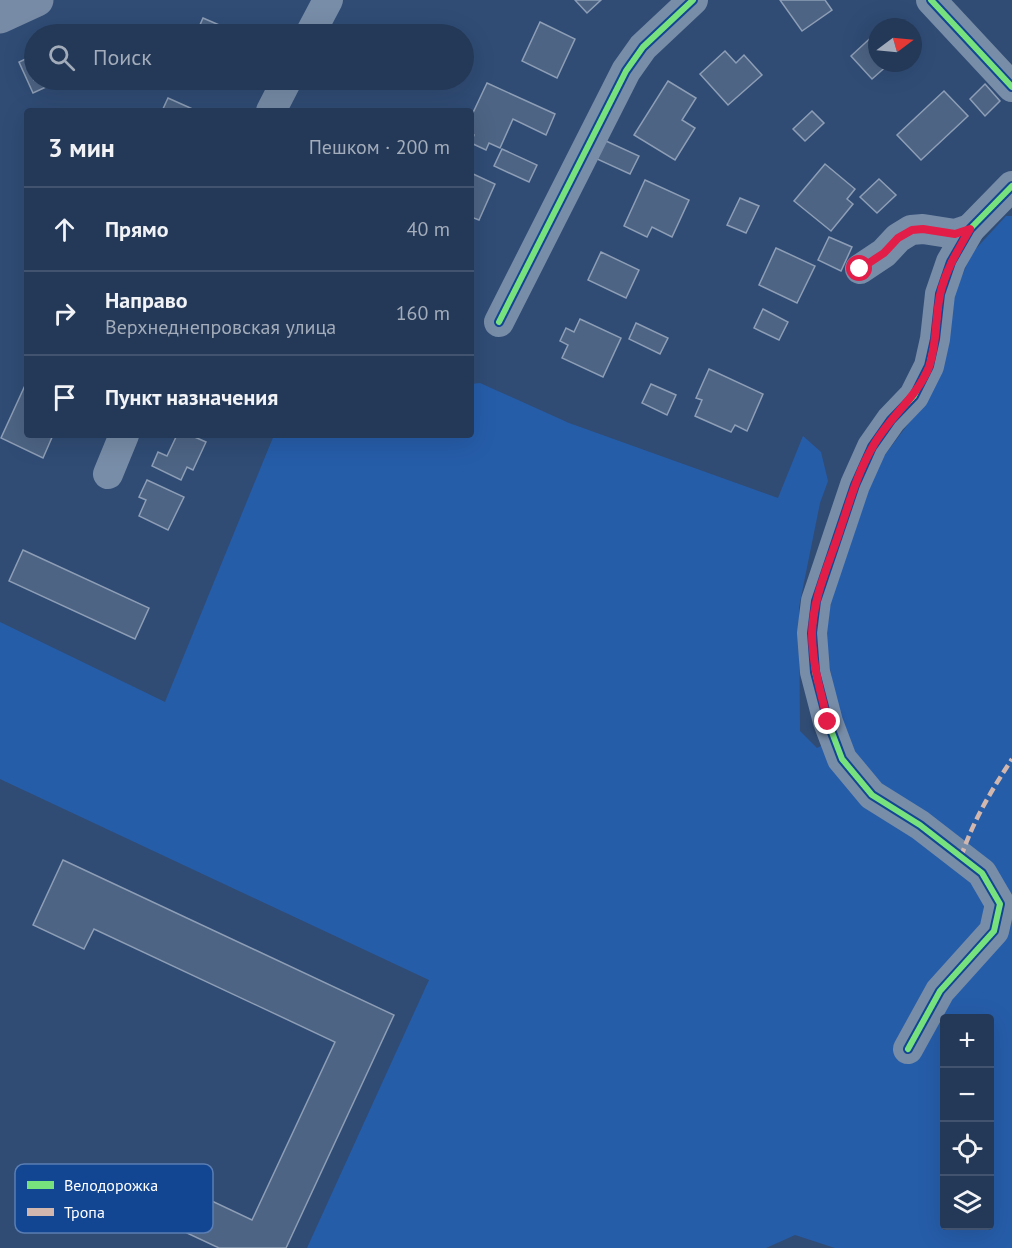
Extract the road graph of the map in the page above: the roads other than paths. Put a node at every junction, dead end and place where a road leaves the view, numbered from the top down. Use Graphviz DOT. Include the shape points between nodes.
graph roads {
  1 [pos="37,0"];
  2 [pos="328,0"];
  3 [pos="693,0"];
  4 [pos="932,0"];
  5 [pos="0,17"];
  6 [pos="315,24"];
  7 [pos="1012,87"];
  8 [pos="282,90"];
  9 [pos="273,108"];
  10 [pos="1012,186"];
  11 [pos="970,229"];
  12 [pos="860,269"];
  13 [pos="499,322"];
  14 [pos="123,438"];
  15 [pos="108,474"];
  16 [pos="908,1049"];
  1 -- 5 [label="main road"];
  2 -- 6 [label="street"];
  3 -- 13 [label="street" via="643,47 626,71"];
  4 -- 7 [label="street"];
  8 -- 9 [label="street"];
  10 -- 11 [label="street"];
  11 -- 12 [label="street" via="955,234 912,230"];
  11 -- 16 [label="street" via="951,262 940,294 929,366 914,396 872,447 855,485 816,601 812,633 815,672 842,759 872,795 920,825 982,873 999,904 994,931 940,991"];
  14 -- 15 [label="street"];
}
